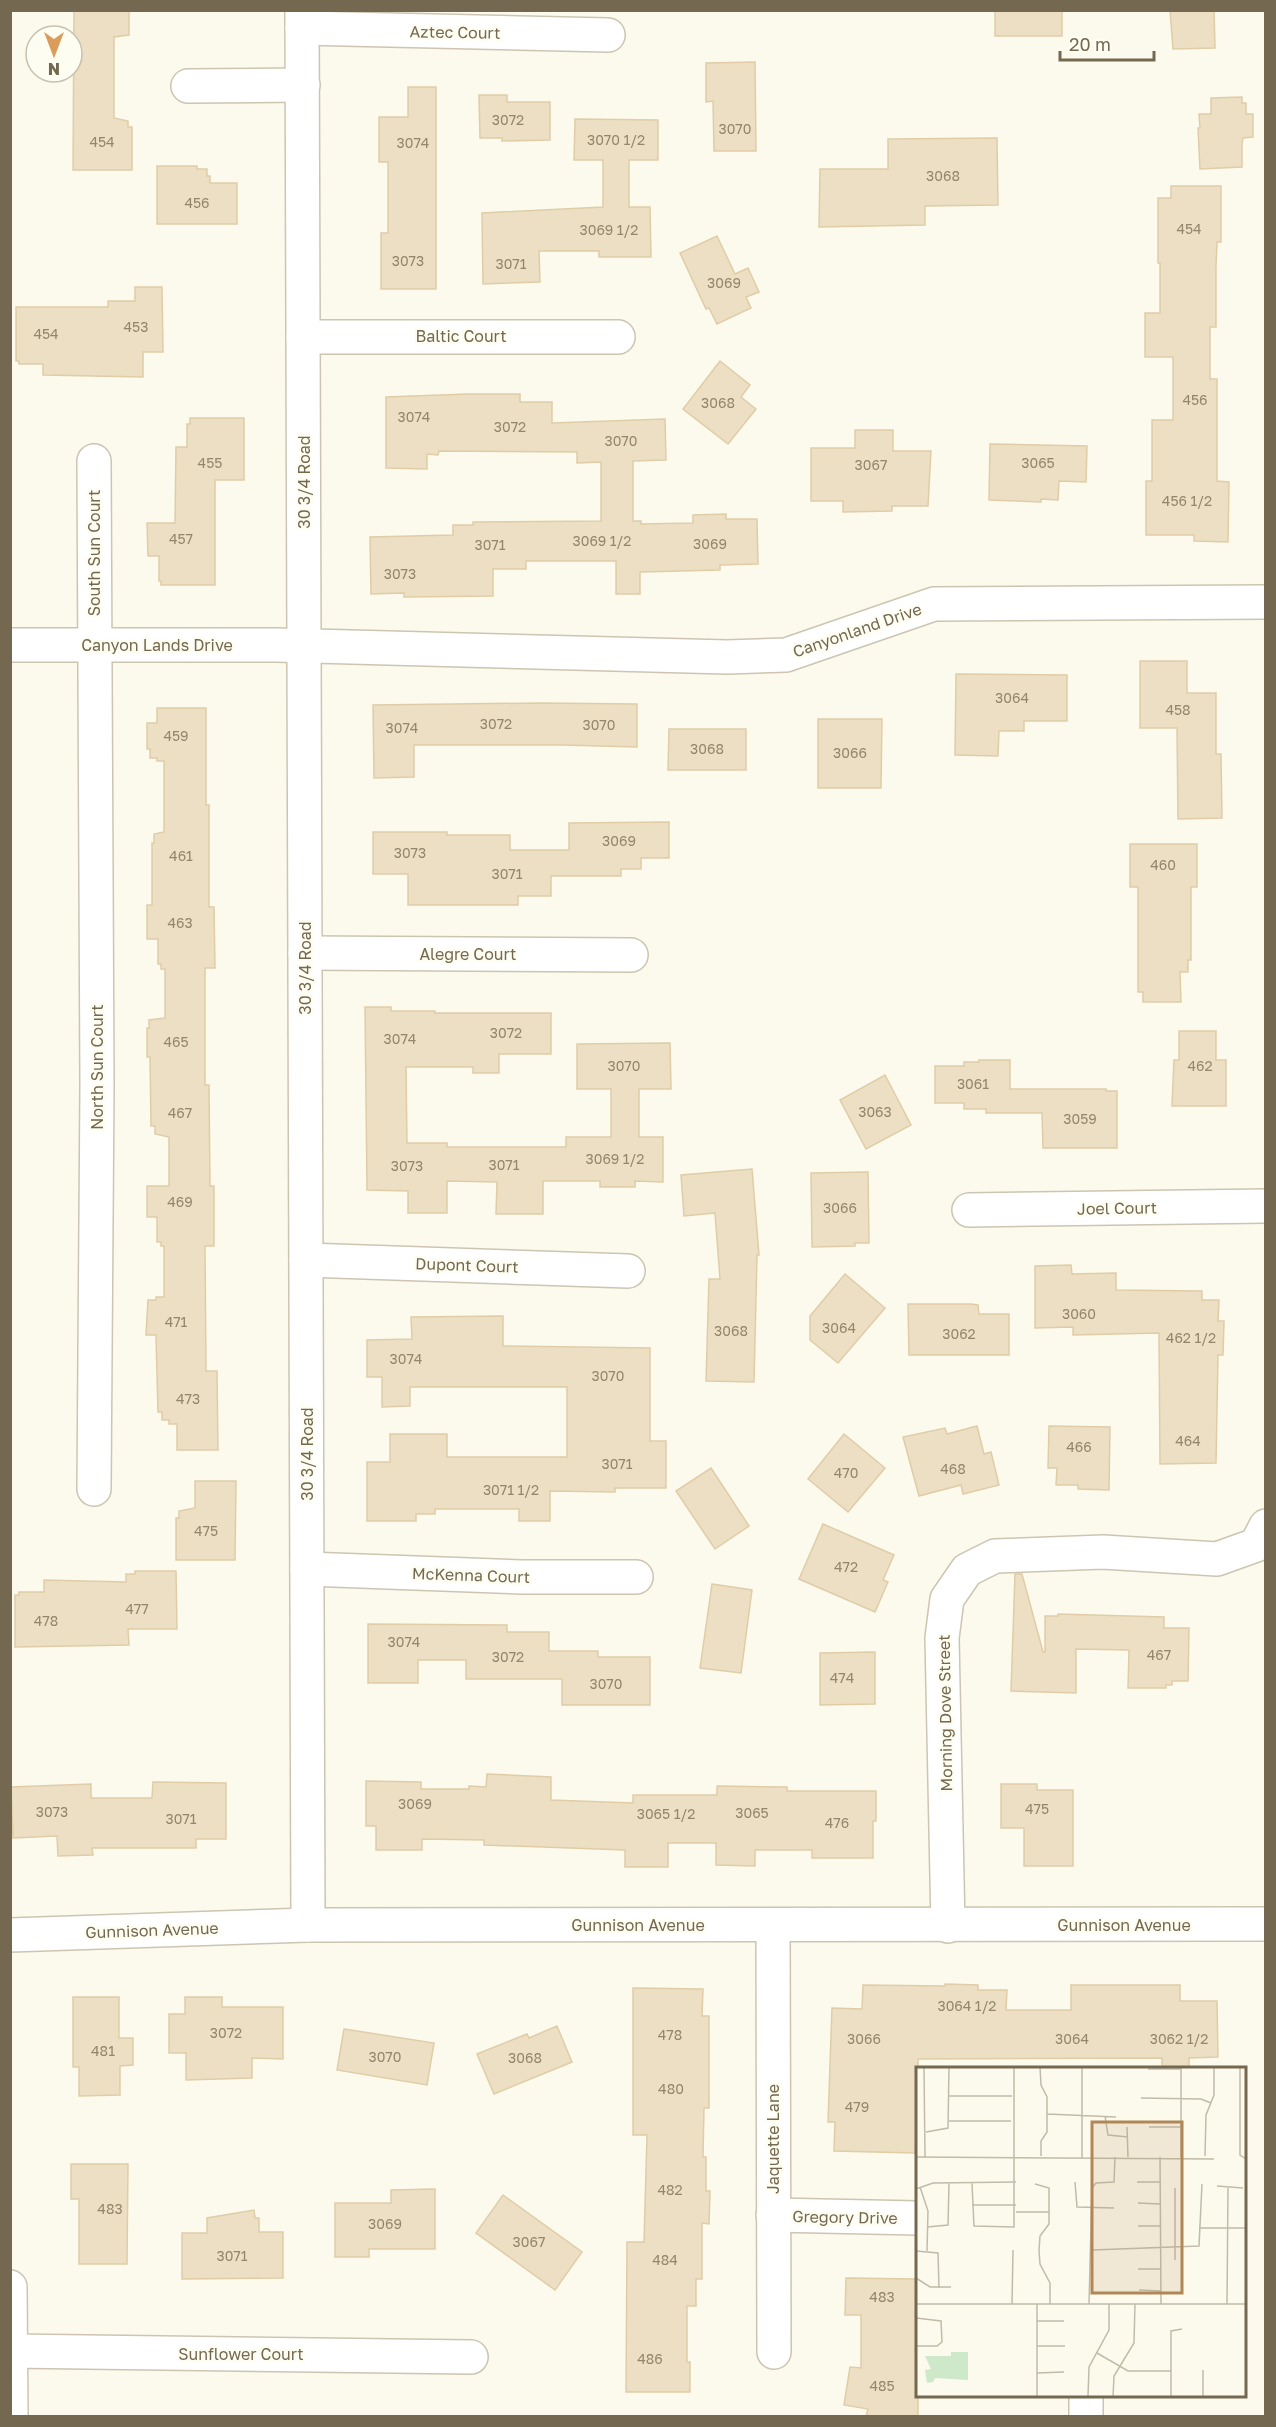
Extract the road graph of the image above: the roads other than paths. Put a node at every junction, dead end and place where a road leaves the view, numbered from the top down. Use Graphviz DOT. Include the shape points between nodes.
graph roads {
  1 [pos="302,19"];
  2 [pos="608,35"];
  3 [pos="303,85"];
  4 [pos="188,86"];
  5 [pos="303,337"];
  6 [pos="618,337"];
  7 [pos="94,461"];
  8 [pos="1266,602"];
  9 [pos="10,645"];
  10 [pos="95,645"];
  11 [pos="304,646"];
  12 [pos="305,953"];
  13 [pos="630,955"];
  14 [pos="1266,1206"];
  15 [pos="969,1210"];
  16 [pos="306,1260"];
  17 [pos="628,1271"];
  18 [pos="94,1489"];
  19 [pos="1266,1526"];
  20 [pos="307,1569"];
  21 [pos="636,1576"];
  22 [pos="308,1924"];
  23 [pos="1266,1924"];
  24 [pos="773,1926"];
  25 [pos="948,1926"];
  26 [pos="10,1935"];
  27 [pos="773,2215"];
  28 [pos="916,2218"];
  29 [pos="10,2287"];
  30 [pos="11,2351"];
  31 [pos="774,2352"];
  32 [pos="471,2357"];
  33 [pos="1086,2397"];
  34 [pos="10,2416"];
  35 [pos="1086,2416"];
  1 -- 2 [label="street, Aztec Court"];
  1 -- 3 [label="street, 30 3/4 Road"];
  3 -- 4 [label="street"];
  3 -- 5 [label="street, 30 3/4 Road"];
  5 -- 6 [label="street, Baltic Court"];
  5 -- 11 [label="street, 30 3/4 Road"];
  7 -- 10 [label="street, South Sun Court"];
  8 -- 11 [label="street, Canyonland Drive" via="934,604 786,655"];
  9 -- 10 [label="street, Canyon Lands Drive"];
  10 -- 11 [label="street, Canyon Lands Drive"];
  10 -- 18 [label="street, North Sun Court"];
  11 -- 12 [label="street, 30 3/4 Road"];
  12 -- 13 [label="street, Alegre Court"];
  12 -- 16 [label="street, 30 3/4 Road"];
  14 -- 15 [label="street, Joel Court"];
  16 -- 17 [label="street, Dupont Court"];
  16 -- 20 [label="street, 30 3/4 Road"];
  19 -- 25 [label="street, Morning Dove Street" via="1256,1545 1217,1559 1103,1552 995,1556 967,1570 947,1599 942,1638"];
  20 -- 21 [label="street, McKenna Court"];
  20 -- 22 [label="street, 30 3/4 Road"];
  22 -- 24 [label="street, Gunnison Avenue"];
  22 -- 26 [label="street, Gunnison Avenue"];
  23 -- 25 [label="street, Gunnison Avenue"];
  24 -- 25 [label="street, Gunnison Avenue"];
  24 -- 27 [label="street, Jaquette Lane"];
  27 -- 28 [label="street, Gregory Drive"];
  27 -- 31 [label="street, Jaquette Lane"];
  29 -- 30 [label="street"];
  30 -- 32 [label="street, Sunflower Court"];
  30 -- 34 [label="street"];
  33 -- 35 [label="street"];
}
